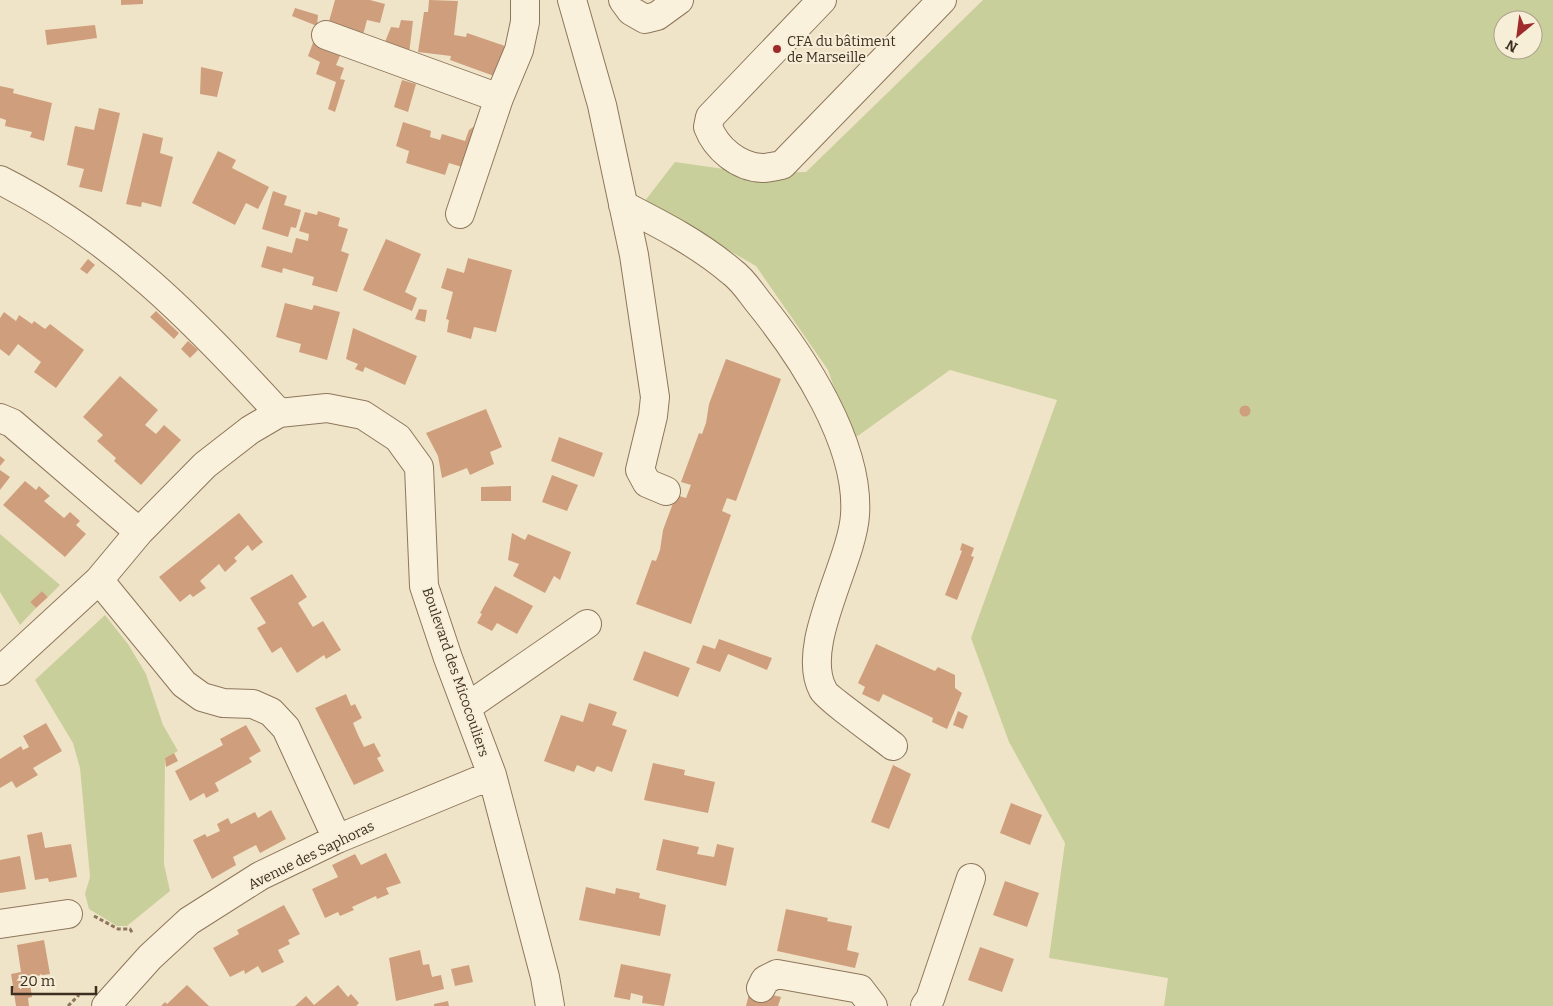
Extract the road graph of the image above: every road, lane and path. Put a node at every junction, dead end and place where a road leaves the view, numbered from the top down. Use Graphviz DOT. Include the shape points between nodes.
graph roads {
  1 [pos="525,0"];
  2 [pos="572,0"];
  3 [pos="623,0"];
  4 [pos="680,0"];
  5 [pos="822,0"];
  6 [pos="942,0"];
  7 [pos="326,35"];
  8 [pos="499,98"];
  9 [pos="0,180"];
  10 [pos="623,205"];
  11 [pos="460,214"];
  12 [pos="279,413"];
  13 [pos="0,418"];
  14 [pos="666,491"];
  15 [pos="139,532"];
  16 [pos="99,580"];
  17 [pos="587,624"];
  18 [pos="0,670"];
  19 [pos="467,707"];
  20 [pos="893,746"];
  21 [pos="492,775"];
  22 [pos="337,839"];
  23 [pos="971,878"];
  24 [pos="68,914"];
  25 [pos="0,924"];
  26 [pos="150,957"];
  27 [pos="761,988"];
  28 [pos="106,1006"];
  29 [pos="550,1006"];
  30 [pos="873,1006"];
  31 [pos="925,1006"];
  1 -- 8 [label="street" via="525,22 519,50"];
  2 -- 10 [label="street" via="602,105"];
  3 -- 4 [label="street" via="631,11 645,19 658,16"];
  5 -- 6 [label="street" via="710,117 708,127 717,146 733,158 762,168 782,164"];
  7 -- 8 [label="street"];
  8 -- 11 [label="street"];
  9 -- 12 [label="street" via="96,238 158,288"];
  10 -- 14 [label="street" via="634,255 655,397 640,470 647,483"];
  10 -- 20 [label="street" via="694,242 734,273 784,334 824,397 851,470 856,516 816,658 823,691"];
  12 -- 15 [label="street, Boulevard des Micocouliers" via="250,430 205,465"];
  12 -- 19 [label="street, Boulevard des Micocouliers" via="327,408 363,415 398,438 419,467 424,586"];
  13 -- 15 [label="street" via="12,423"];
  15 -- 16 [label="street, Boulevard des Micocouliers"];
  16 -- 18 [label="street, Boulevard des Micocouliers"];
  16 -- 22 [label="street" via="184,684 202,697 223,703 253,704 271,712 286,728"];
  17 -- 19 [label="street"];
  19 -- 21 [label="street, Boulevard des Micocouliers"];
  21 -- 22 [label="street, Avenue des Saphoras"];
  21 -- 29 [label="street, Boulevard des Micocouliers"];
  22 -- 26 [label="street, Avenue des Saphoras" via="244,886 189,921"];
  23 -- 31 [label="street" via="930,1000"];
  24 -- 25 [label="street"];
  24 -- 26 [label="path" via="98,916 118,929 130,929"];
  26 -- 28 [label="street, Avenue des Saphoras"];
  27 -- 30 [label="street" via="765,980 777,974 860,990"];
}
